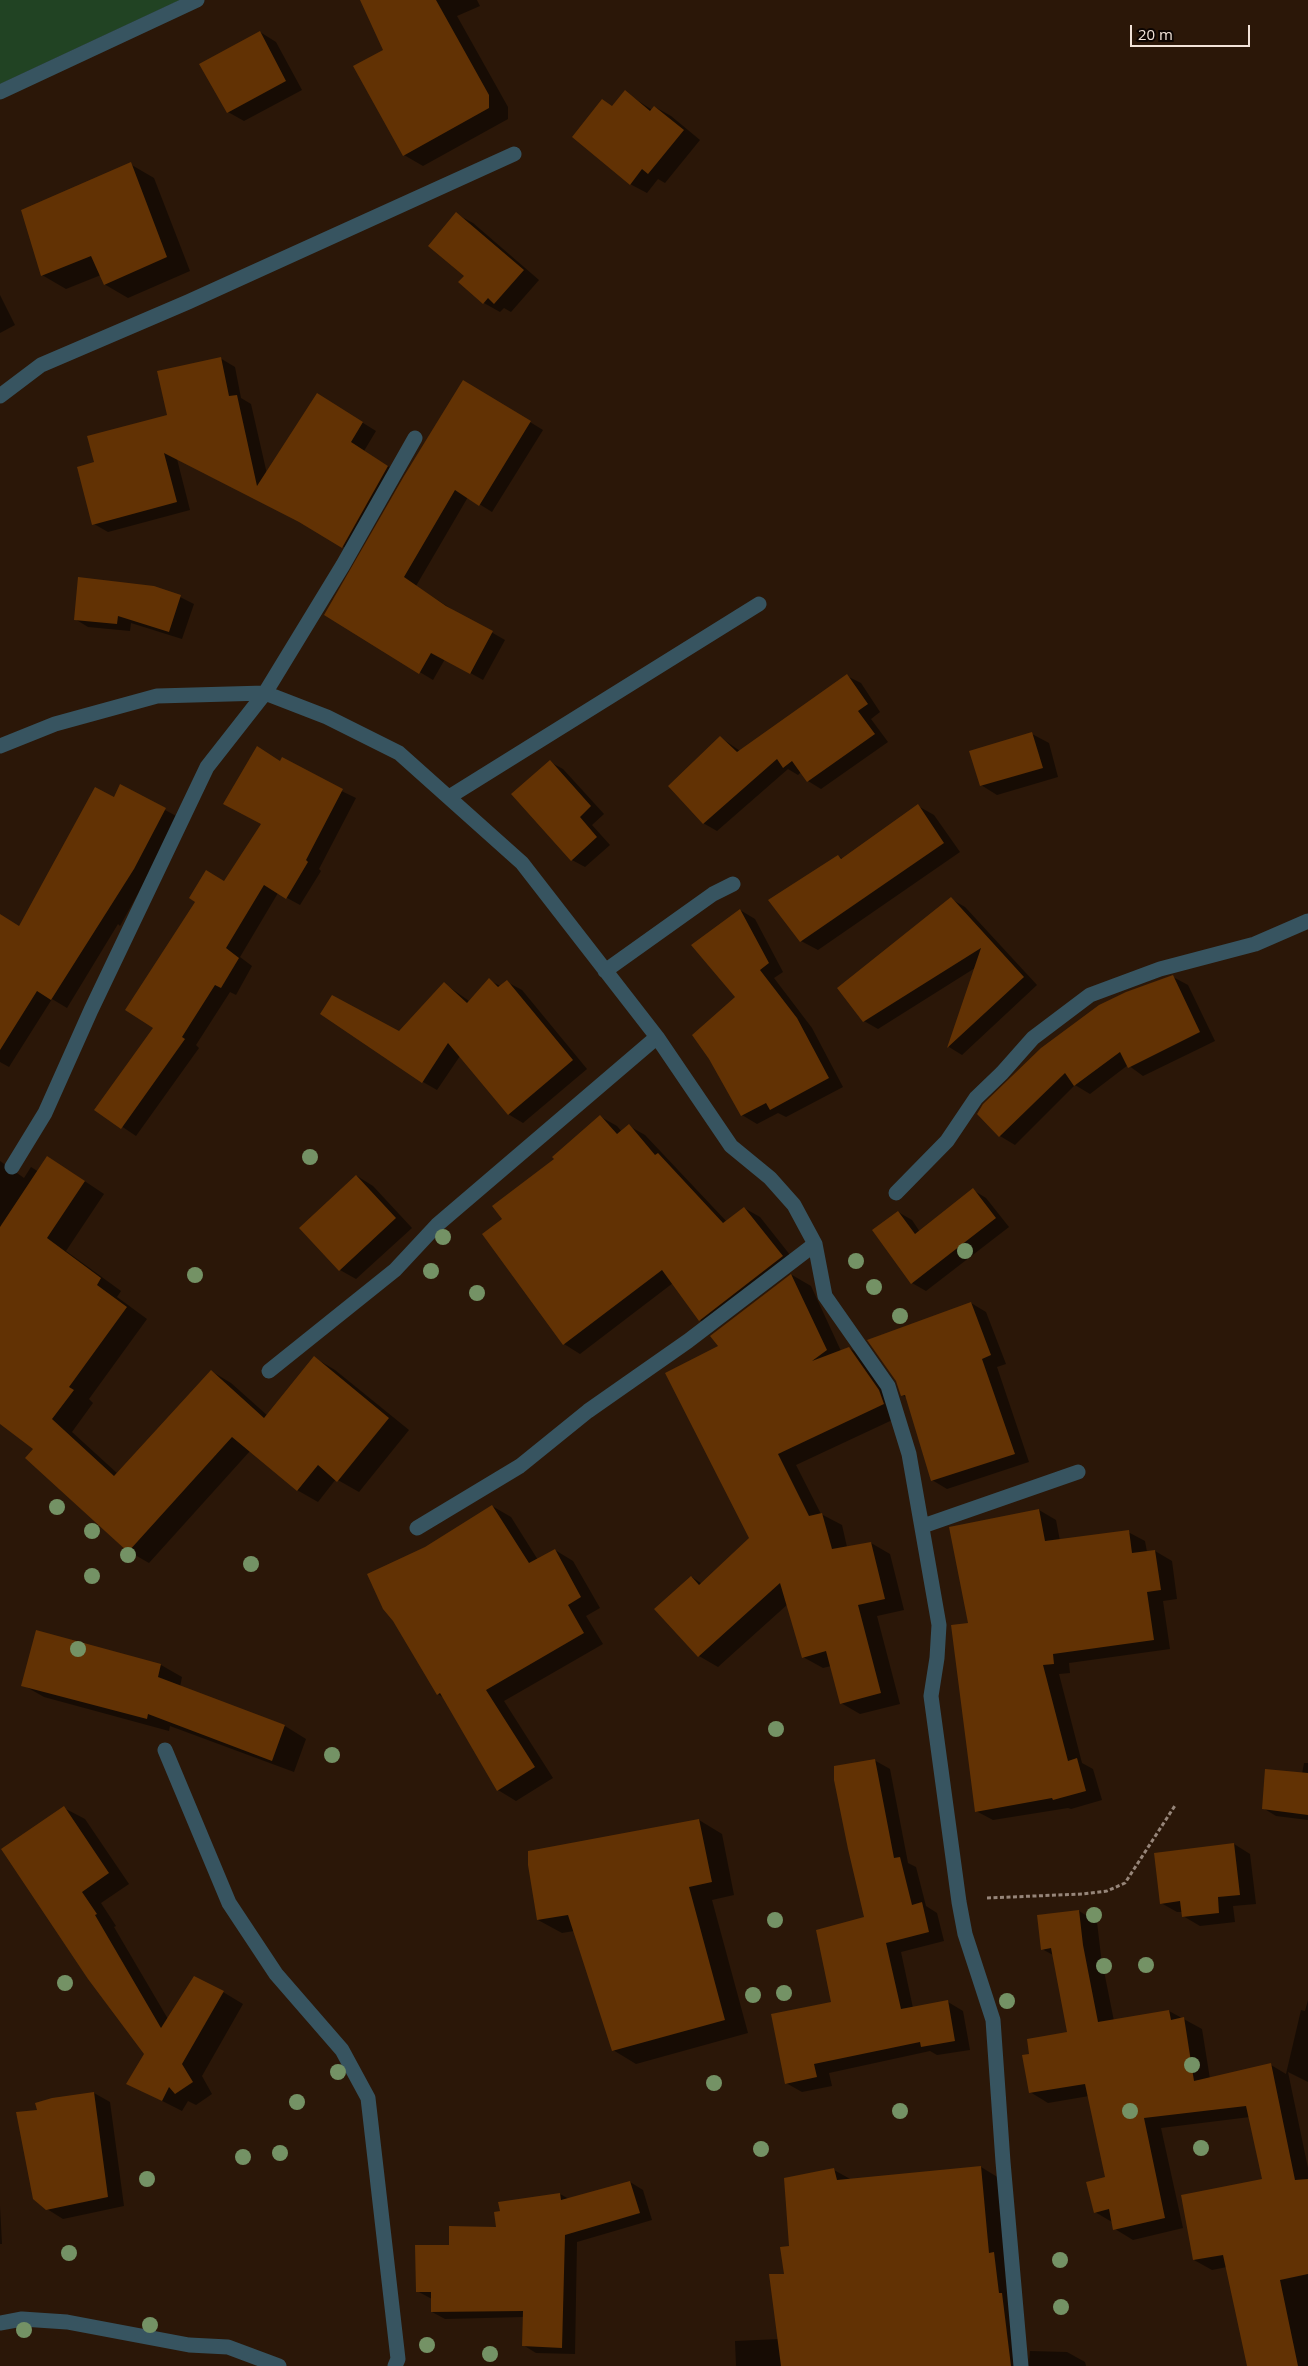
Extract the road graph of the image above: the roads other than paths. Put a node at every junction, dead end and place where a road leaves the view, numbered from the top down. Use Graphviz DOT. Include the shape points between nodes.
graph roads {
  1 [pos="197,0"];
  2 [pos="0,92"];
  3 [pos="514,154"];
  4 [pos="0,396"];
  5 [pos="415,438"];
  6 [pos="760,604"];
  7 [pos="265,693"];
  8 [pos="0,746"];
  9 [pos="449,796"];
  10 [pos="733,884"];
  11 [pos="1308,921"];
  12 [pos="605,971"];
  13 [pos="656,1037"];
  14 [pos="12,1167"];
  15 [pos="896,1193"];
  16 [pos="815,1244"];
  17 [pos="269,1371"];
  18 [pos="1078,1472"];
  19 [pos="923,1526"];
  20 [pos="417,1528"];
  21 [pos="165,1750"];
  22 [pos="0,2324"];
  23 [pos="279,2366"];
  24 [pos="395,2366"];
  25 [pos="1021,2366"];
  1 -- 2 [label="street"];
  3 -- 4 [label="street" via="188,302 40,365"];
  5 -- 7 [label="street"];
  6 -- 9 [label="street"];
  7 -- 8 [label="street" via="157,696 55,724"];
  7 -- 9 [label="street" via="326,717 399,753"];
  7 -- 14 [label="street" via="207,767 45,1113"];
  9 -- 12 [label="street" via="522,863"];
  10 -- 12 [label="street" via="713,894"];
  11 -- 15 [label="street" via="1255,944 1160,969 1090,995 1033,1038 976,1098 947,1141"];
  12 -- 13 [label="street"];
  13 -- 16 [label="street" via="731,1146 770,1178 794,1205"];
  13 -- 17 [label="street" via="437,1225 395,1270"];
  16 -- 19 [label="street" via="825,1296 888,1386 909,1454"];
  16 -- 20 [label="street" via="688,1341 588,1411 520,1466"];
  18 -- 19 [label="street"];
  19 -- 25 [label="street" via="940,1624 931,1696 960,1902 965,1934 993,2020"];
  21 -- 24 [label="street" via="229,1903 276,1974 342,2050 368,2098 398,2359"];
  22 -- 23 [label="street" via="22,2319 67,2322 189,2345 228,2347"];
}
